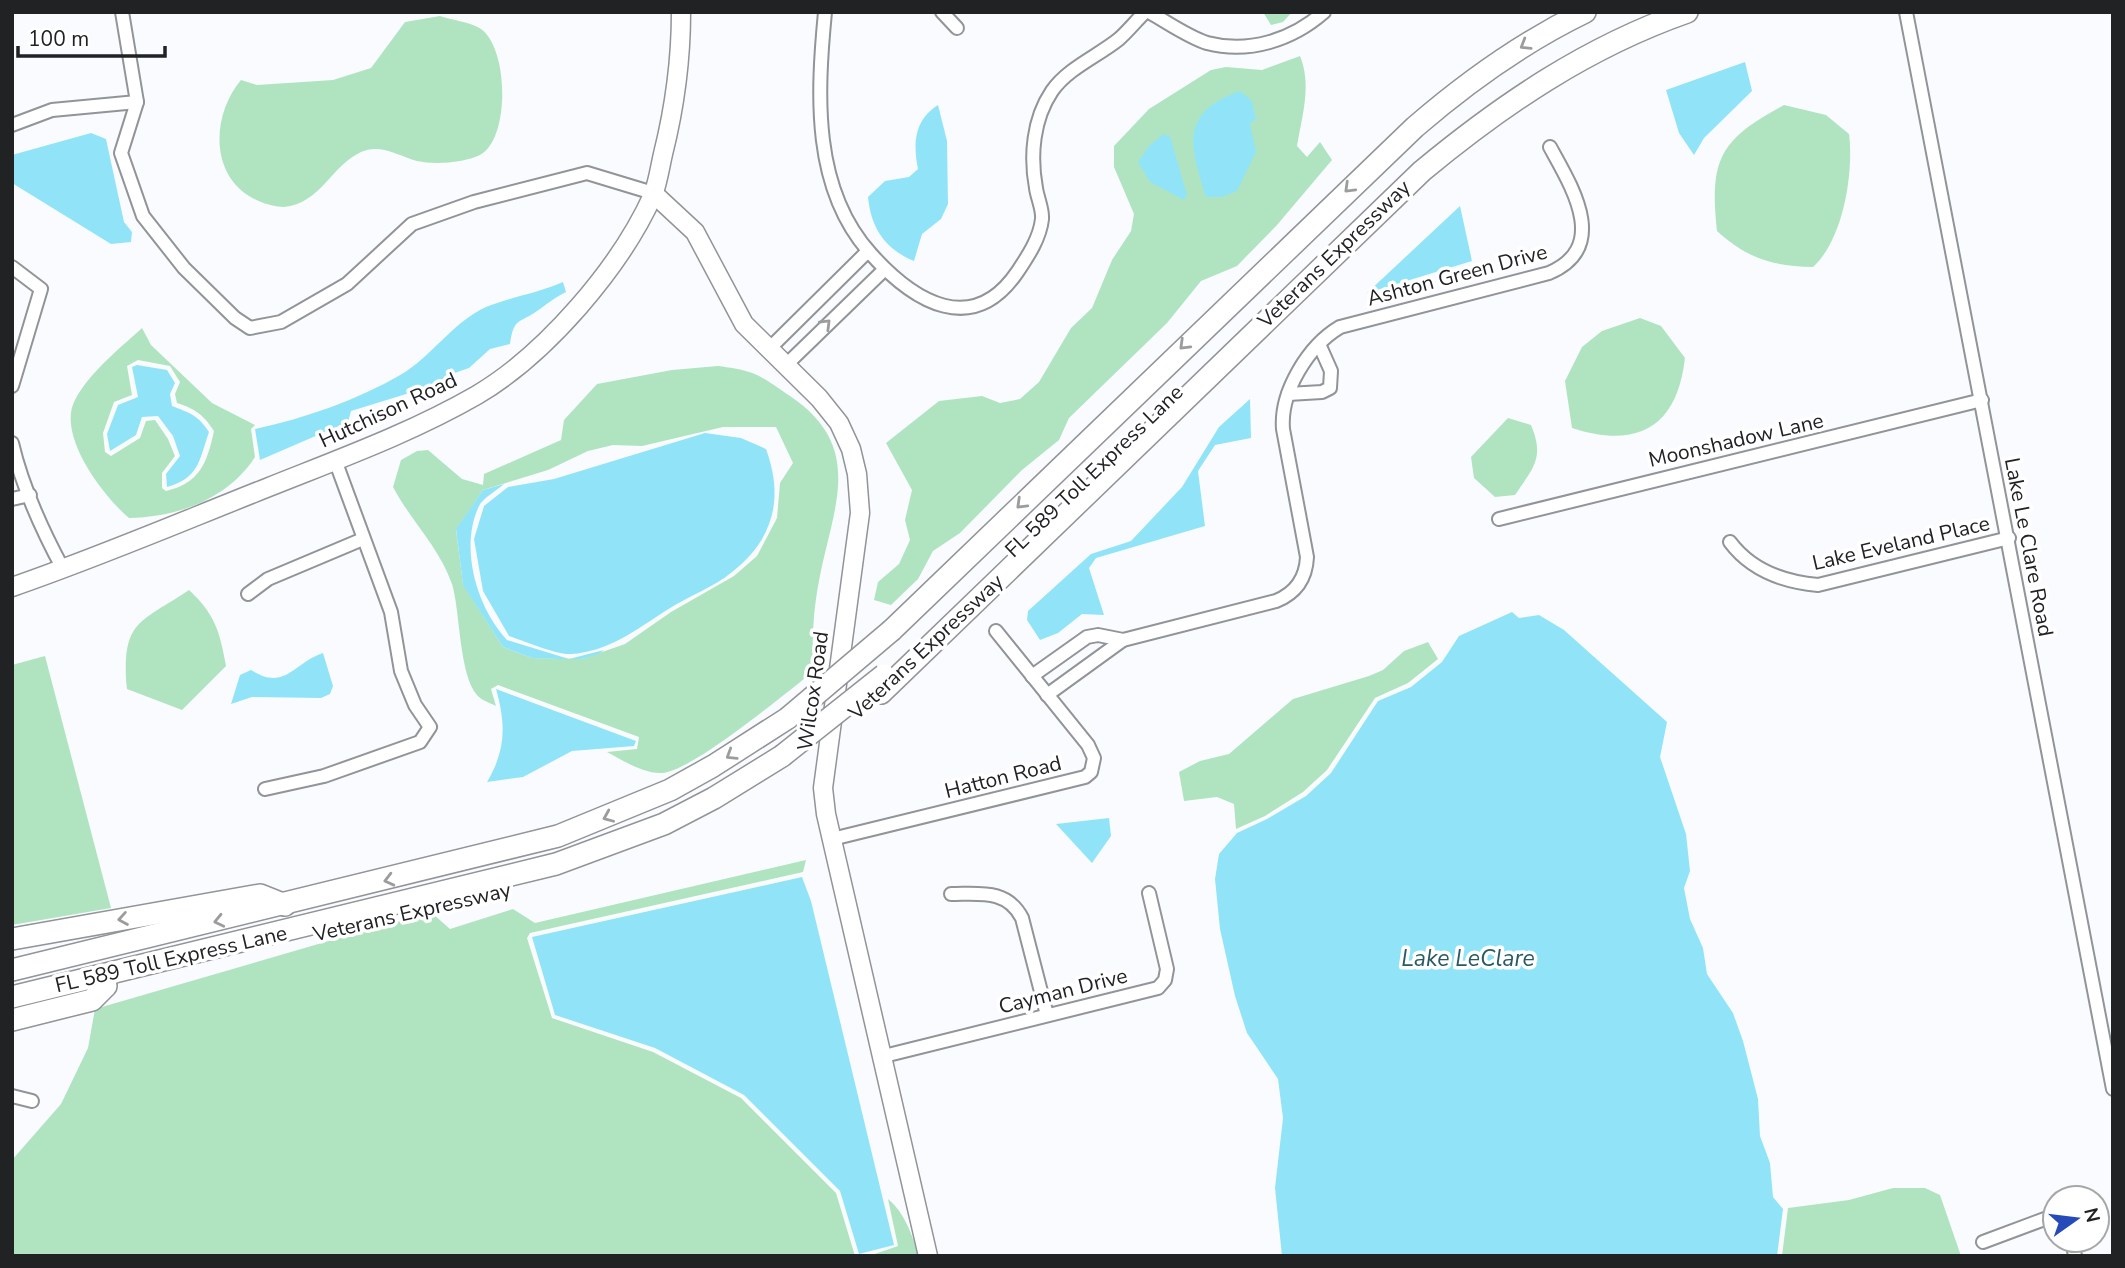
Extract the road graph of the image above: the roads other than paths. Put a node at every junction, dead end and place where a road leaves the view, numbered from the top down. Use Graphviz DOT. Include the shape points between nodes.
graph roads {
  1 [pos="121,12"];
  2 [pos="681,12"];
  3 [pos="825,12"];
  4 [pos="942,12"];
  5 [pos="1147,12"];
  6 [pos="1324,12"];
  7 [pos="1585,12"];
  8 [pos="1655,12"];
  9 [pos="1687,12"];
  10 [pos="1906,12"];
  11 [pos="957,28"];
  12 [pos="137,102"];
  13 [pos="12,125"];
  14 [pos="1550,147"];
  15 [pos="653,194"];
  16 [pos="868,251"];
  17 [pos="12,267"];
  18 [pos="884,269"];
  19 [pos="836,282"];
  20 [pos="856,295"];
  21 [pos="1319,344"];
  22 [pos="770,348"];
  23 [pos="786,365"];
  24 [pos="12,386"];
  25 [pos="1288,394"];
  26 [pos="1982,400"];
  27 [pos="12,443"];
  28 [pos="335,460"];
  29 [pos="30,495"];
  30 [pos="12,499"];
  31 [pos="1499,519"];
  32 [pos="2009,538"];
  33 [pos="363,539"];
  34 [pos="1730,542"];
  35 [pos="63,569"];
  36 [pos="12,587"];
  37 [pos="248,594"];
  38 [pos="996,631"];
  39 [pos="1123,640"];
  40 [pos="1071,648"];
  41 [pos="1083,667"];
  42 [pos="1032,676"];
  43 [pos="882,684"];
  44 [pos="1047,695"];
  45 [pos="781,763"];
  46 [pos="265,789"];
  47 [pos="832,839"];
  48 [pos="1149,893"];
  49 [pos="951,894"];
  50 [pos="285,905"];
  51 [pos="12,939"];
  52 [pos="12,970"];
  53 [pos="106,986"];
  54 [pos="12,997"];
  55 [pos="12,1008"];
  56 [pos="1047,1015"];
  57 [pos="12,1020"];
  58 [pos="880,1057"];
  59 [pos="2113,1088"];
  60 [pos="12,1096"];
  61 [pos="32,1101"];
  62 [pos="2041,1220"];
  63 [pos="1983,1242"];
  64 [pos="928,1256"];
  1 -- 12 [label="street"];
  2 -- 15 [label="street, Hutchison Road" via="676,100"];
  3 -- 16 [label="street" via="821,142 835,194"];
  4 -- 11 [label="street"];
  5 -- 6 [label="street" via="1206,42 1241,48 1278,40"];
  5 -- 18 [label="street" via="1052,90 1031,158 1042,217 1032,250 1009,284 987,304 957,310 926,300"];
  7 -- 50 [label="highway, Veterans Expressway, one-way, bridge" via="1483,72 1406,135 892,630 788,718 670,790 584,826 520,848"];
  8 -- 43 [label="highway, FL 589 Toll Express Lane" via="1532,74 1418,158"];
  9 -- 43 [label="highway, Veterans Expressway" via="1602,48 1538,83 1422,171"];
  10 -- 26 [label="street, Lake Le Clare Road"];
  12 -- 13 [label="street" via="52,110"];
  12 -- 15 [label="street" via="121,153 143,216 184,268 250,328 281,322 347,284 412,224 474,202 587,173"];
  14 -- 21 [label="street, Ashton Green Drive" via="1582,220 1580,244 1565,264 1549,273 1349,324"];
  15 -- 22 [label="street, Wilcox Road" via="695,232 744,324"];
  15 -- 28 [label="street, Hutchison Road" via="595,287 559,329 518,366 437,416"];
  16 -- 18 [label="street"];
  16 -- 19 [label="street"];
  17 -- 24 [label="street" via="41,289"];
  18 -- 20 [label="street"];
  19 -- 20 [label="street" via="848,280"];
  19 -- 22 [label="street"];
  23 -- 20 [label="street, one-way"];
  21 -- 25 [label="street, Ashton Green Drive"];
  21 -- 25 [label="street" via="1331,371 1330,388"];
  22 -- 23 [label="street, Wilcox Road"];
  23 -- 47 [label="street, Wilcox Road" via="839,423 857,474 860,513 823,788"];
  25 -- 39 [label="street, Ashton Green Drive" via="1283,429 1307,557 1301,581 1276,601"];
  26 -- 31 [label="street, Moonshadow Lane"];
  26 -- 32 [label="street, Lake Le Clare Road"];
  27 -- 29 [label="street"];
  28 -- 33 [label="street"];
  28 -- 35 [label="street, Hutchison Road"];
  29 -- 30 [label="street"];
  29 -- 35 [label="street"];
  32 -- 34 [label="street, Lake Eveland Place" via="1818,585 1792,583 1768,572 1741,557"];
  32 -- 59 [label="street, Lake Le Clare Road"];
  33 -- 37 [label="street" via="268,579"];
  33 -- 46 [label="street" via="391,612 401,671 430,727 420,742 324,776"];
  35 -- 36 [label="street, Hutchison Road"];
  38 -- 42 [label="street, Hatton Road"];
  39 -- 40 [label="street, Ashton Green Drive" via="1092,636"];
  39 -- 41 [label="street, Ashton Green Drive"];
  40 -- 41 [label="street"];
  40 -- 42 [label="street, Ashton Green Drive"];
  41 -- 44 [label="street, Ashton Green Drive"];
  42 -- 44 [label="street, Hatton Road"];
  43 -- 45 [label="highway, Veterans Expressway"];
  44 -- 47 [label="street, Hatton Road" via="1092,752 1094,765 1085,777"];
  45 -- 53 [label="highway, Veterans Expressway" via="669,834 594,864 529,884"];
  45 -- 54 [label="highway, FL 589 Toll Express Lane" via="664,824 567,861"];
  47 -- 58 [label="street, Wilcox Road"];
  48 -- 56 [label="street, Cayman Drive" via="1167,969 1158,988"];
  49 -- 56 [label="street" via="1001,895 1016,906"];
  50 -- 51 [label="highway, one-way" via="260,895"];
  50 -- 52 [label="highway, Veterans Expressway, one-way"];
  53 -- 55 [label="highway, Veterans Expressway"];
  53 -- 57 [label="highway" via="92,1000"];
  56 -- 58 [label="street, Cayman Drive"];
  58 -- 64 [label="street, Wilcox Road"];
  60 -- 61 [label="street"];
  62 -- 63 [label="street"];
}
